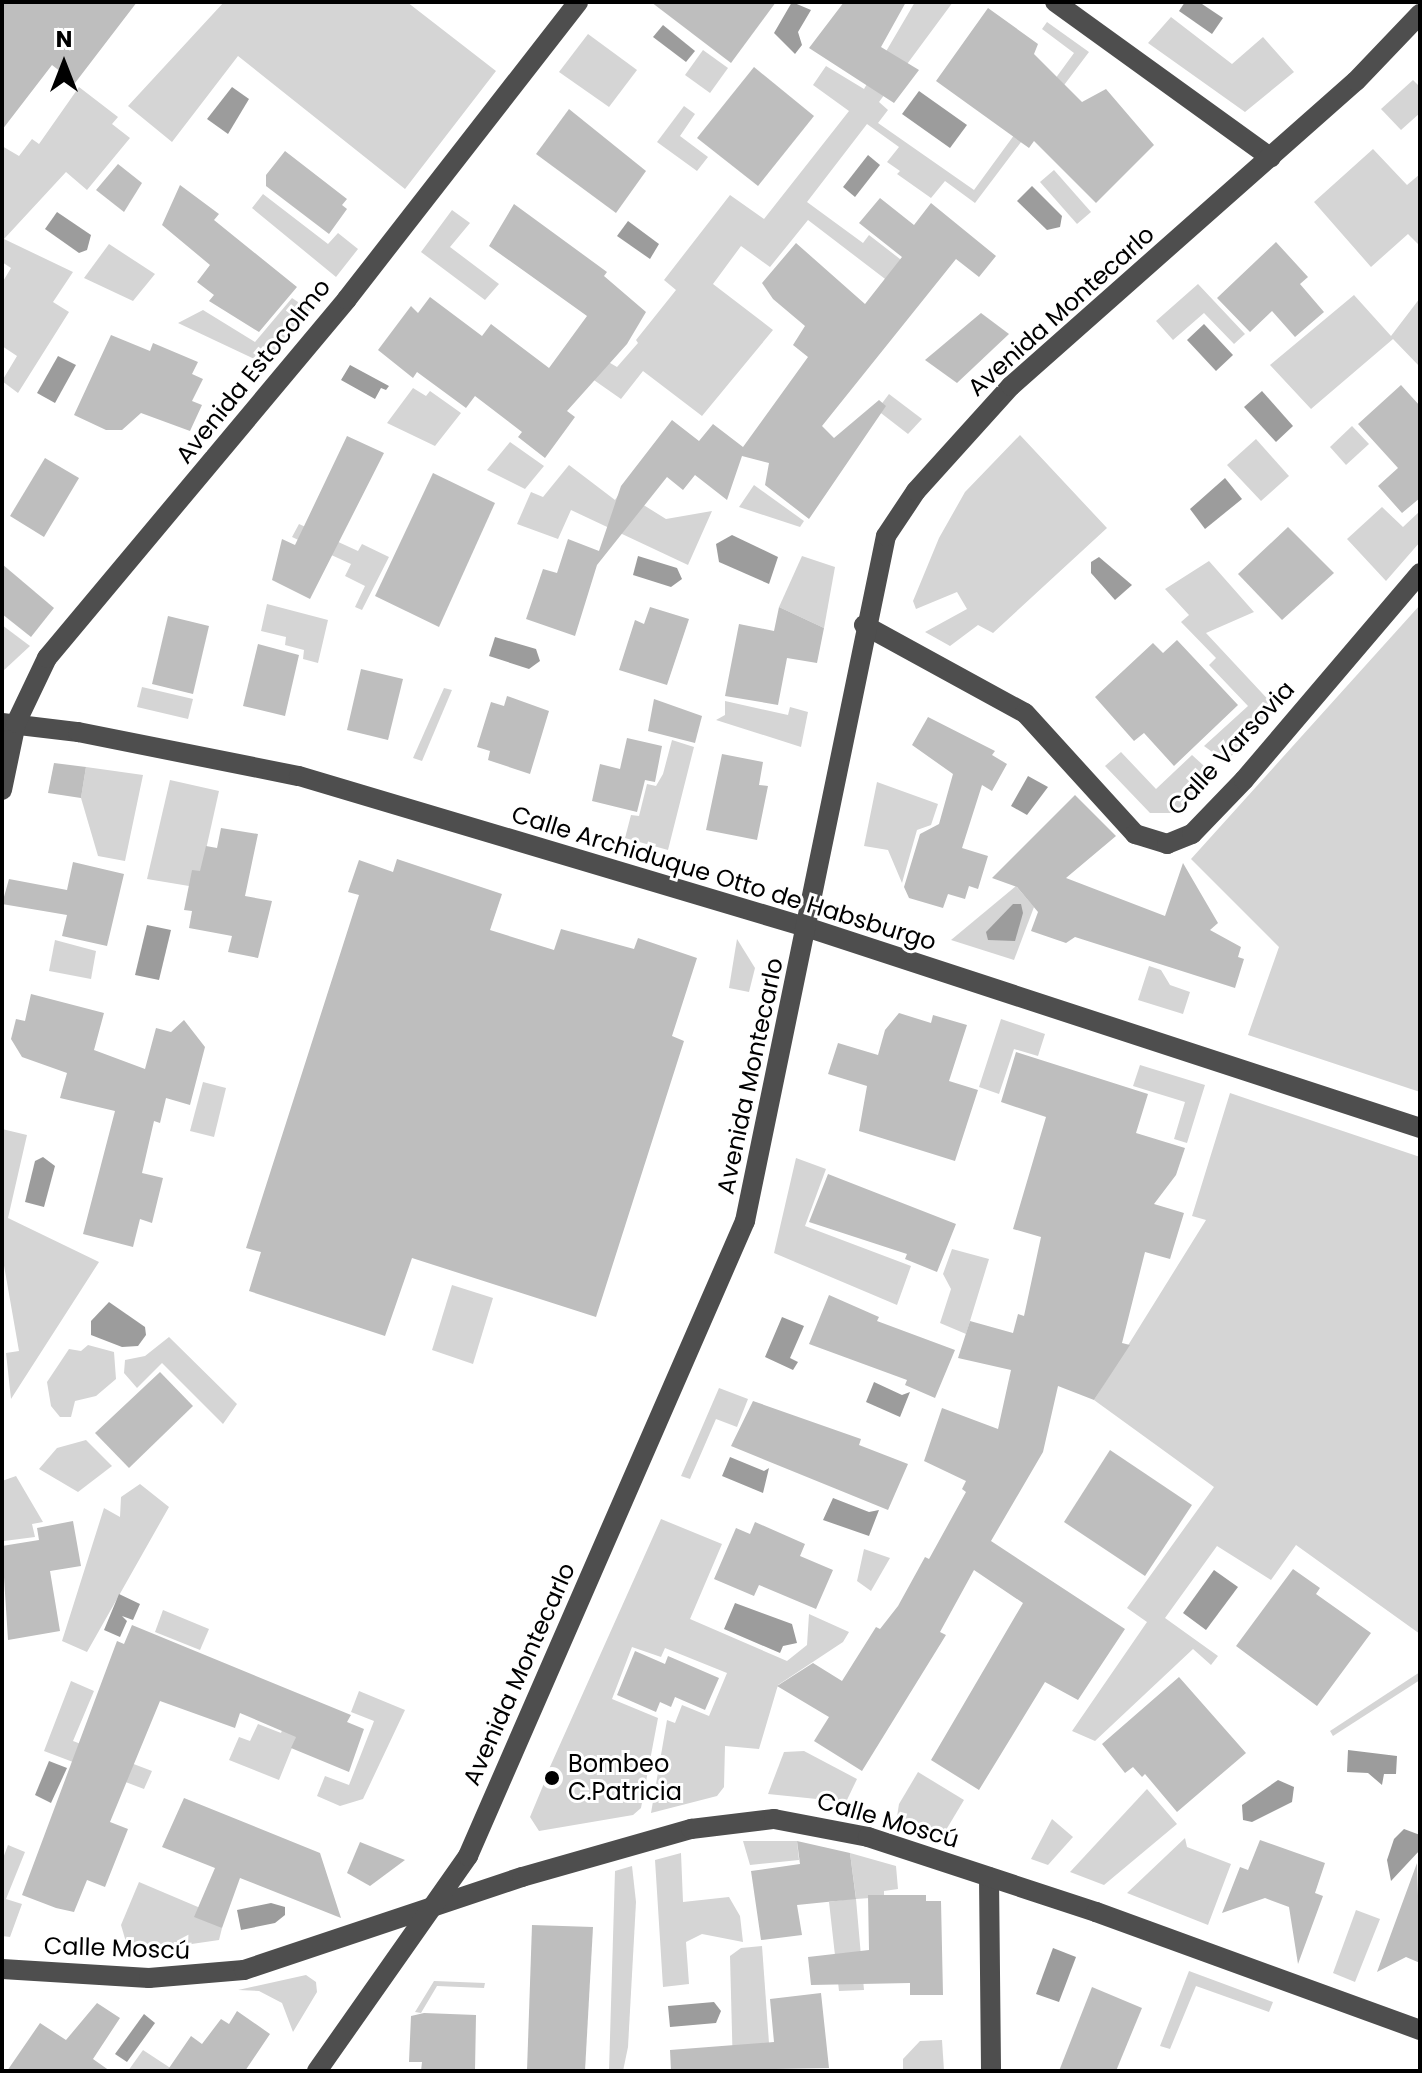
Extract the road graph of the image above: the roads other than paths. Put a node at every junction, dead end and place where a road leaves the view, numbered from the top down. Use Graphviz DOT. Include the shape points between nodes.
graph roads {
  1 [pos="578,2"];
  2 [pos="1055,2"];
  3 [pos="1420,14"];
  4 [pos="1271,158"];
  5 [pos="1420,573"];
  6 [pos="864,625"];
  7 [pos="9,723"];
  8 [pos="2,790"];
  9 [pos="809,928"];
  10 [pos="1420,1128"];
  11 [pos="989,1877"];
  12 [pos="430,1909"];
  13 [pos="2,1969"];
  14 [pos="1420,2030"];
  15 [pos="317,2071"];
  16 [pos="991,2071"];
  1 -- 7 [label="street, Avenida Estocolmo" via="347,299 47,658"];
  2 -- 4 [label="street"];
  3 -- 4 [label="street, Avenida Montecarlo"];
  4 -- 6 [label="street, Avenida Montecarlo" via="1011,386 916,491 886,536"];
  5 -- 6 [label="street, Calle Varsovia" via="1244,780 1192,834 1167,844 1135,834 1025,713"];
  6 -- 9 [label="street, Avenida Montecarlo"];
  7 -- 8 [label="street, Avenida Estocolmo"];
  7 -- 9 [label="street, Calle Archiduque Otto de Habsburgo" via="290,774"];
  9 -- 10 [label="street, Calle Archiduque Otto de Habsburgo"];
  9 -- 12 [label="street, Avenida Montecarlo" via="745,1221 468,1856"];
  11 -- 12 [label="street, Calle Moscú" via="858,1834 774,1819 691,1829"];
  11 -- 14 [label="street, Calle Moscú"];
  11 -- 16 [label="street"];
  12 -- 13 [label="street, Calle Moscú" via="303,1954 197,1978"];
  12 -- 15 [label="street, Avenida Montecarlo"];
}
